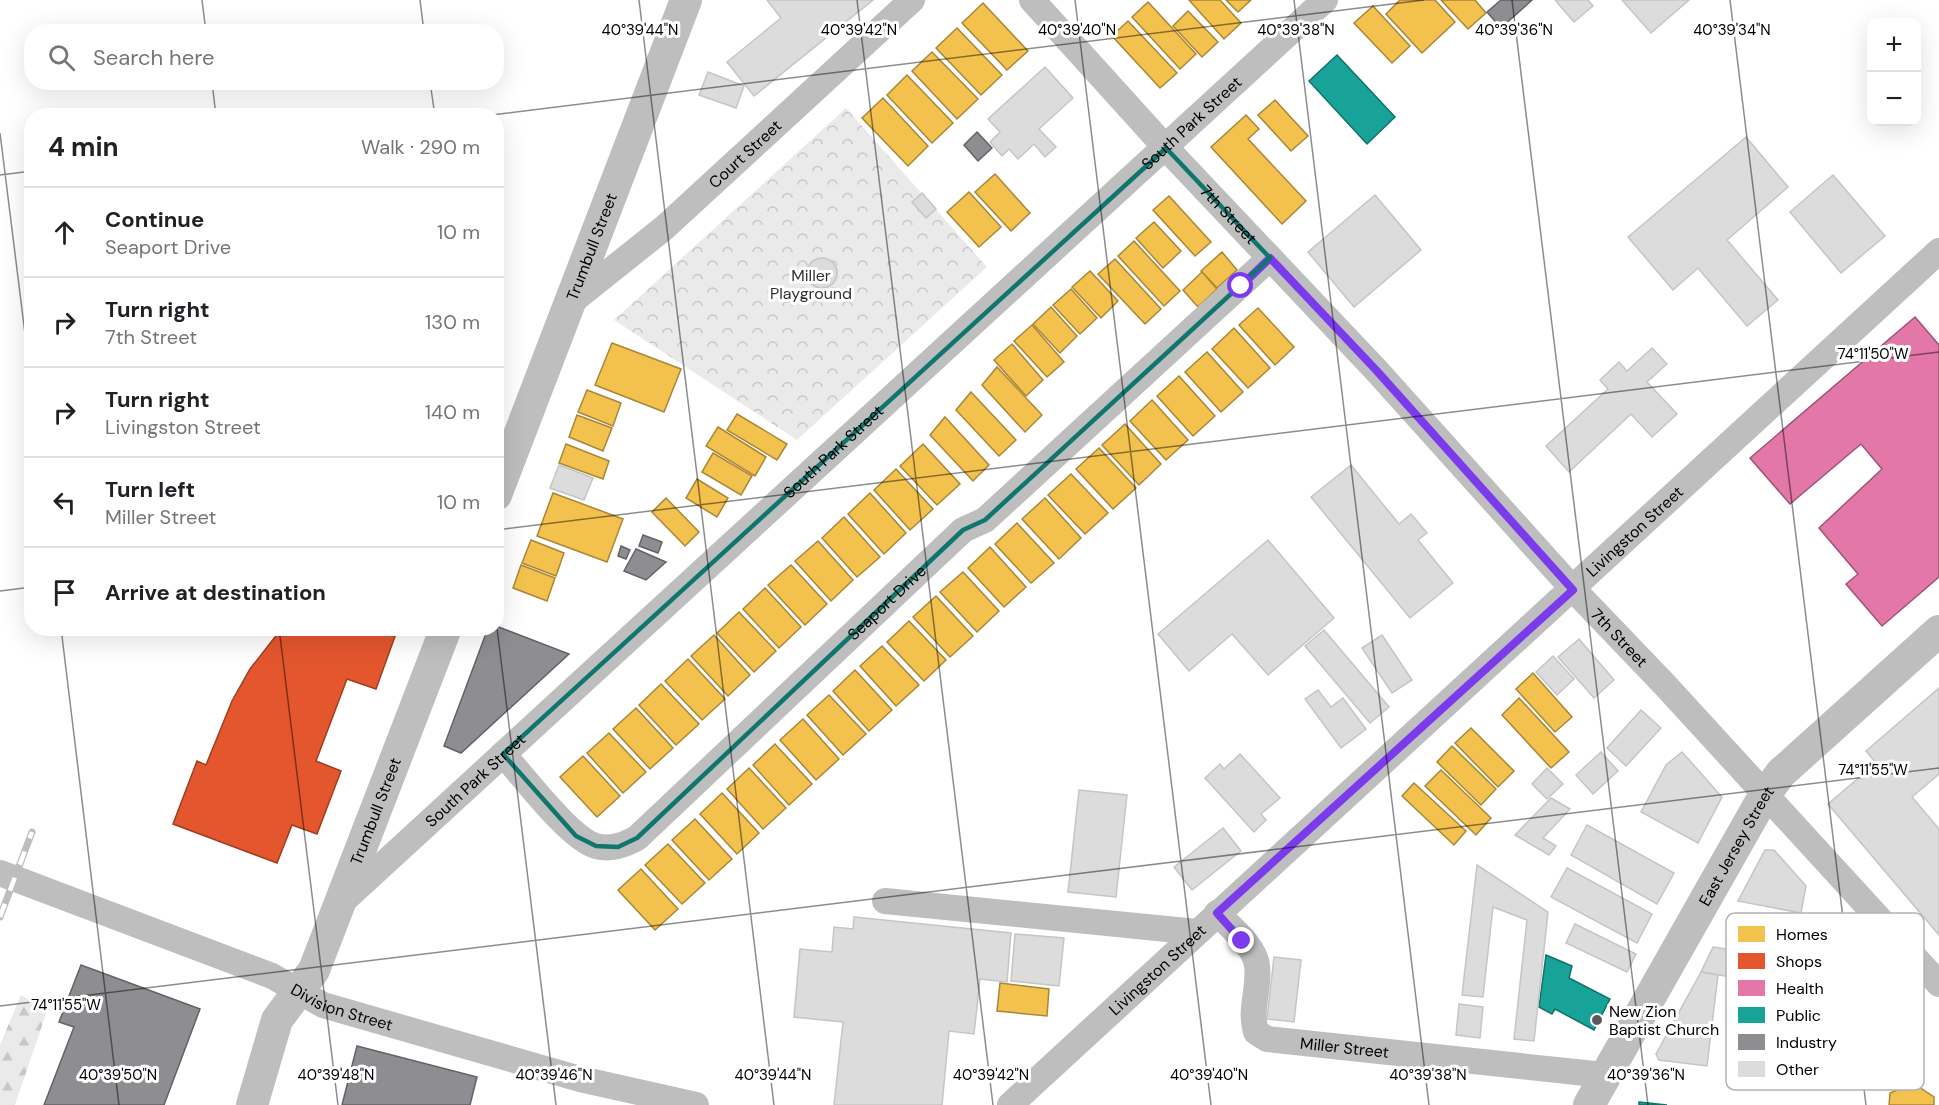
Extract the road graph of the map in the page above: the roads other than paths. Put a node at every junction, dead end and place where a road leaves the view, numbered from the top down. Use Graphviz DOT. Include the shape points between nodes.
graph roads {
  1 [pos="686,0"];
  2 [pos="912,0"];
  3 [pos="1032,0"];
  4 [pos="1325,0"];
  5 [pos="1166,148"];
  6 [pos="1939,251"];
  7 [pos="1270,258"];
  8 [pos="570,303"];
  9 [pos="504,474"];
  10 [pos="1573,590"];
  11 [pos="1939,630"];
  12 [pos="443,636"];
  13 [pos="503,754"];
  14 [pos="1764,796"];
  15 [pos="0,873"];
  16 [pos="885,901"];
  17 [pos="341,903"];
  18 [pos="1217,913"];
  19 [pos="1873,913"];
  20 [pos="1197,932"];
  21 [pos="1924,968"];
  22 [pos="1939,984"];
  23 [pos="298,991"];
  24 [pos="1604,1075"];
  25 [pos="252,1105"];
  26 [pos="696,1105"];
  27 [pos="1010,1105"];
  28 [pos="1589,1105"];
  1 -- 8 [label="street, Trumbull Street"];
  2 -- 8 [label="street, Court Street" via="664,228"];
  3 -- 5 [label="street, 7th Street"];
  4 -- 5 [label="street, South Park Street"];
  5 -- 7 [label="street, 7th Street"];
  5 -- 13 [label="street, South Park Street"];
  6 -- 10 [label="street, Livingston Street"];
  7 -- 10 [label="street, 7th Street"];
  7 -- 13 [label="street, Seaport Drive" via="985,520 963,530 637,838 618,847 596,846 576,836"];
  8 -- 9 [label="street, Trumbull Street"];
  10 -- 14 [label="street, 7th Street"];
  10 -- 18 [label="street, Livingston Street"];
  11 -- 14 [label="street, East Jersey Street" via="1781,773"];
  12 -- 17 [label="street, Trumbull Street"];
  13 -- 17 [label="street, South Park Street"];
  14 -- 19 [label="street, 7th Street"];
  14 -- 24 [label="street, East Jersey Street"];
  15 -- 23 [label="street, Division Street" via="272,976"];
  16 -- 20 [label="street"];
  17 -- 23 [label="street, Trumbull Street" via="314,970"];
  18 -- 20 [label="street, Livingston Street"];
  18 -- 24 [label="street, Miller Street" via="1252,953 1257,966 1253,1021 1256,1032 1267,1039"];
  20 -- 27 [label="street, Livingston Street"];
  21 -- 22 [label="street, 7th Street"];
  23 -- 25 [label="street, Trumbull Street" via="277,1020"];
  23 -- 26 [label="street, Division Street" via="323,1005 580,1079"];
  24 -- 28 [label="street, East Jersey Street"];
}
